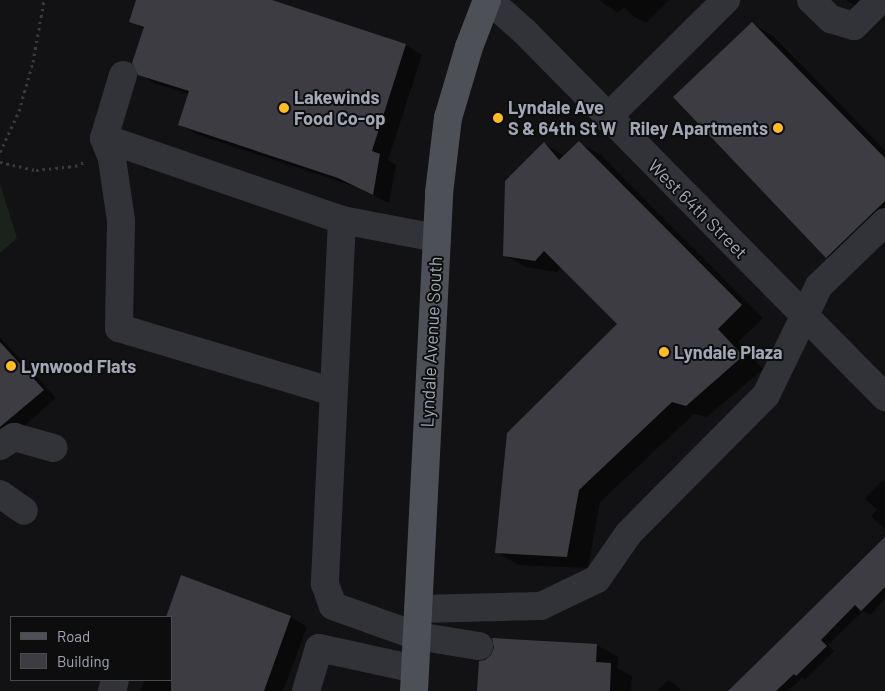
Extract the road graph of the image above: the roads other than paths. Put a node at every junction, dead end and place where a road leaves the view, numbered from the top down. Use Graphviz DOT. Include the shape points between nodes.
graph roads {
  1 [pos="488,0"];
  2 [pos="726,0"];
  3 [pos="811,0"];
  4 [pos="880,0"];
  5 [pos="123,75"];
  6 [pos="607,118"];
  7 [pos="108,148"];
  8 [pos="342,220"];
  9 [pos="885,222"];
  10 [pos="436,238"];
  11 [pos="804,315"];
  12 [pos="334,392"];
  13 [pos="885,397"];
  14 [pos="0,446"];
  15 [pos="54,448"];
  16 [pos="0,494"];
  17 [pos="24,511"];
  18 [pos="418,609"];
  19 [pos="417,636"];
  20 [pos="479,646"];
  21 [pos="415,680"];
  22 [pos="306,691"];
  1 -- 6 [label="street, West 64th Street" via="525,32"];
  1 -- 10 [label="main road, Lyndale Avenue South" via="469,47 448,118"];
  2 -- 6 [label="street"];
  3 -- 4 [label="street" via="831,19 854,26"];
  5 -- 7 [label="street"];
  6 -- 11 [label="street, West 64th Street"];
  7 -- 8 [label="street"];
  7 -- 12 [label="street" via="121,221 119,328"];
  8 -- 10 [label="street"];
  8 -- 12 [label="street"];
  9 -- 11 [label="street" via="819,286"];
  10 -- 18 [label="main road, Lyndale Avenue South"];
  11 -- 13 [label="street, West 64th Street"];
  11 -- 18 [label="street" via="766,395 629,533 597,579 541,606"];
  12 -- 19 [label="street" via="325,584 333,606"];
  14 -- 15 [label="street" via="14,437"];
  16 -- 17 [label="street"];
  18 -- 19 [label="main road, Lyndale Avenue South"];
  19 -- 20 [label="street"];
  19 -- 21 [label="main road, Lyndale Avenue South"];
  21 -- 22 [label="street" via="319,648"];
}
